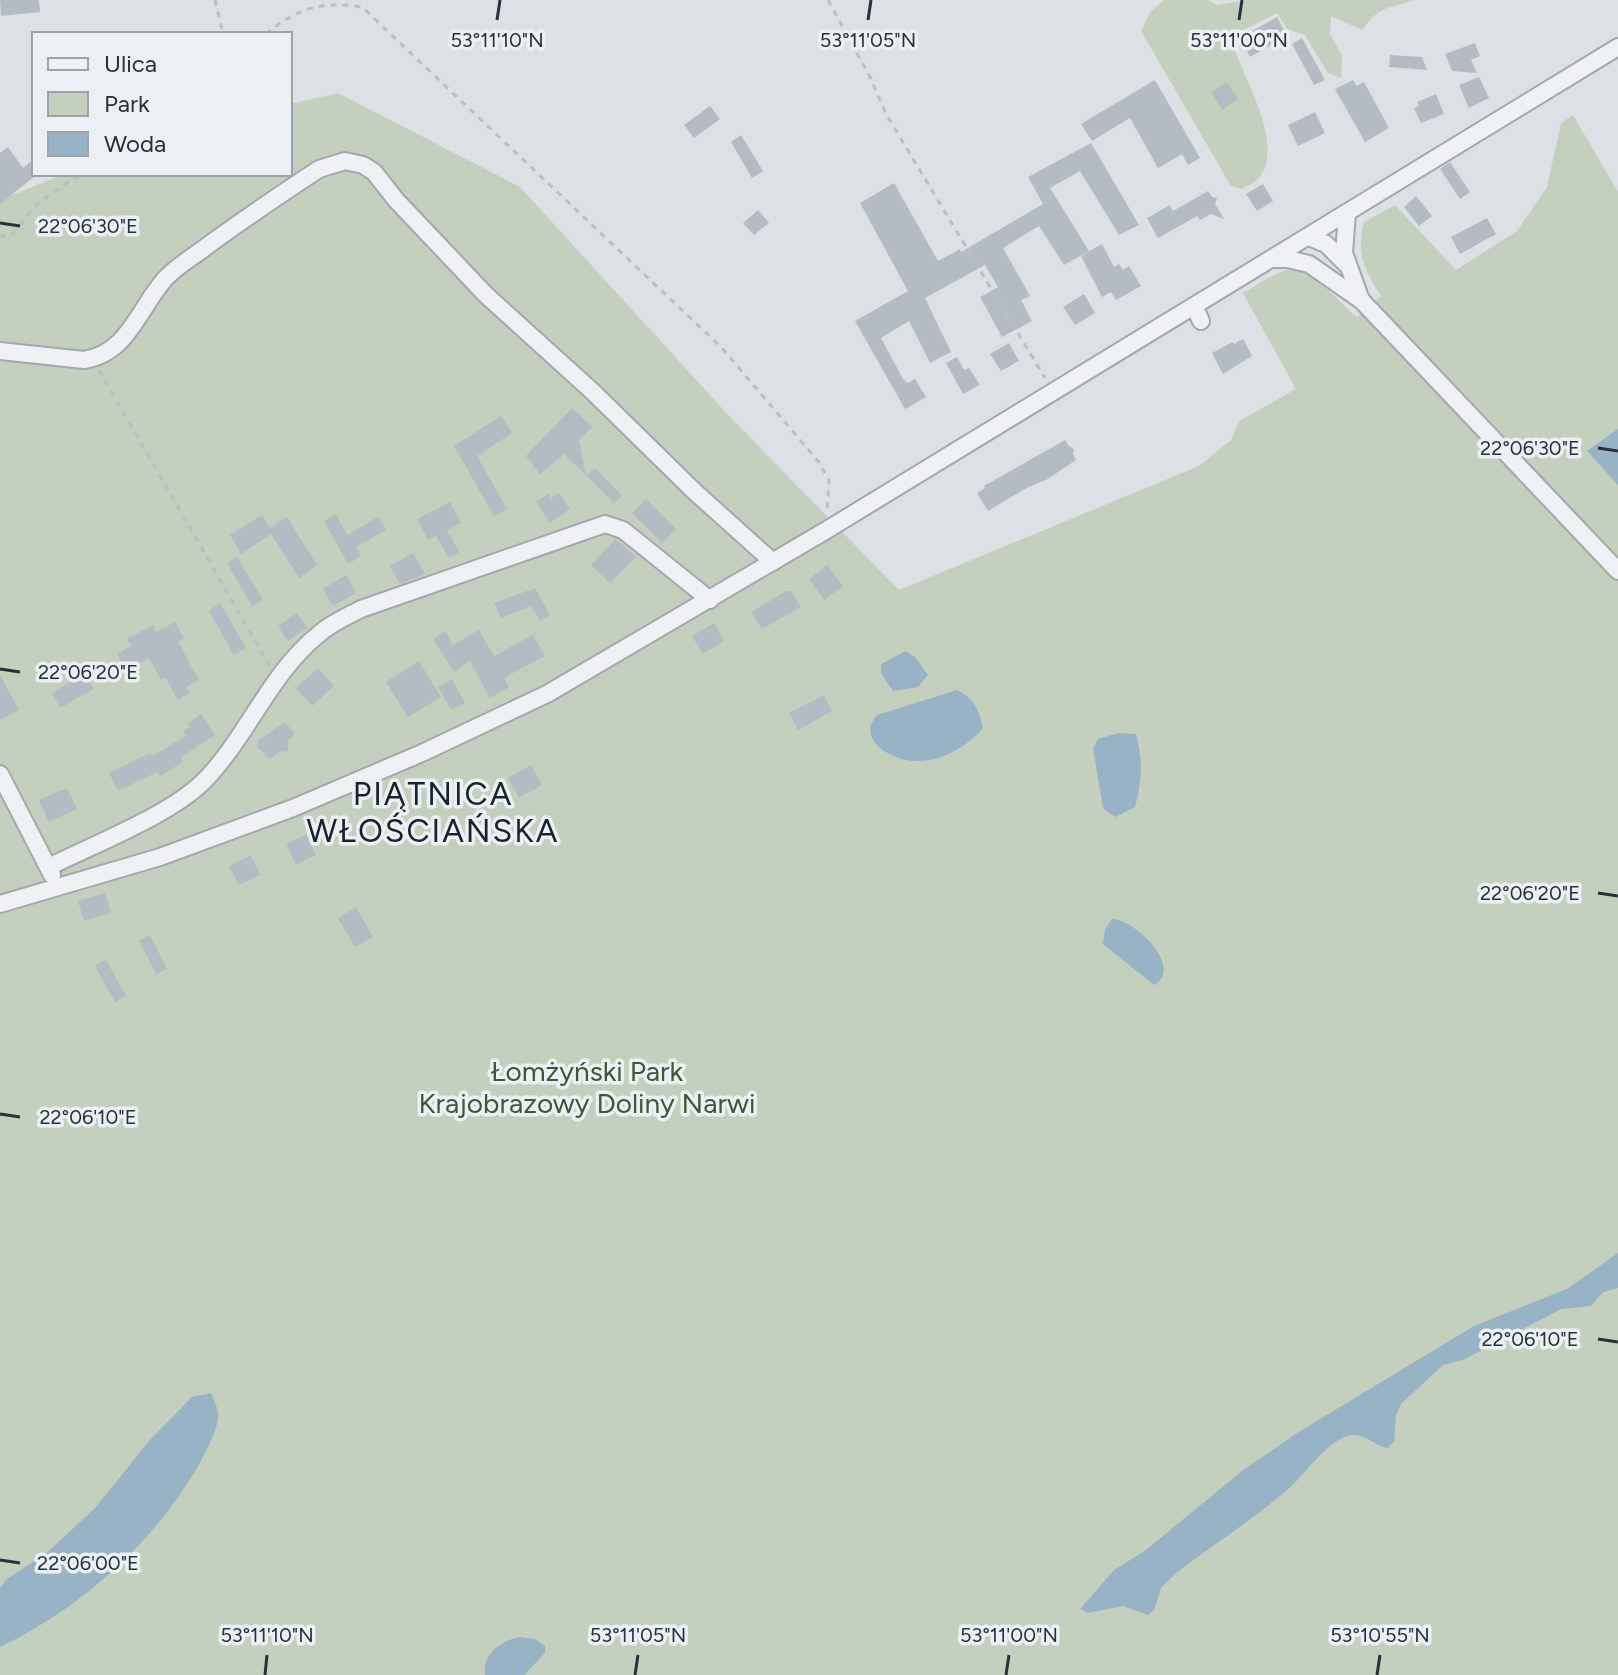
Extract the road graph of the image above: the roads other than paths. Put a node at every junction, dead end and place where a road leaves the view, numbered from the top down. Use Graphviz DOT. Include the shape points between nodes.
graph roads {
  1 [pos="1618,47"];
  2 [pos="1347,213"];
  3 [pos="1309,237"];
  4 [pos="1271,260"];
  5 [pos="1347,265"];
  6 [pos="1325,273"];
  7 [pos="1362,301"];
  8 [pos="0,351"];
  9 [pos="773,562"];
  10 [pos="1618,571"];
  11 [pos="710,600"];
  12 [pos="0,774"];
  13 [pos="49,867"];
  14 [pos="57,887"];
  15 [pos="0,904"];
  1 -- 2 [label="street"];
  2 -- 3 [label="street"];
  2 -- 5 [label="street"];
  3 -- 4 [label="street"];
  3 -- 5 [label="street" via="1326,244"];
  3 -- 6 [label="street"];
  4 -- 6 [label="street" via="1295,260"];
  4 -- 9 [label="street" via="1198,314 1053,392"];
  5 -- 7 [label="street"];
  6 -- 7 [label="street"];
  7 -- 10 [label="street"];
  8 -- 9 [label="street" via="84,360 111,350 165,278 319,169 353,161 374,172 486,295"];
  9 -- 11 [label="street"];
  11 -- 13 [label="street" via="623,530 605,524 361,609 316,636 278,678 219,765 186,797"];
  11 -- 14 [label="street" via="547,694 422,753 215,838"];
  12 -- 13 [label="street"];
  13 -- 14 [label="street"];
  14 -- 15 [label="street"];
}
